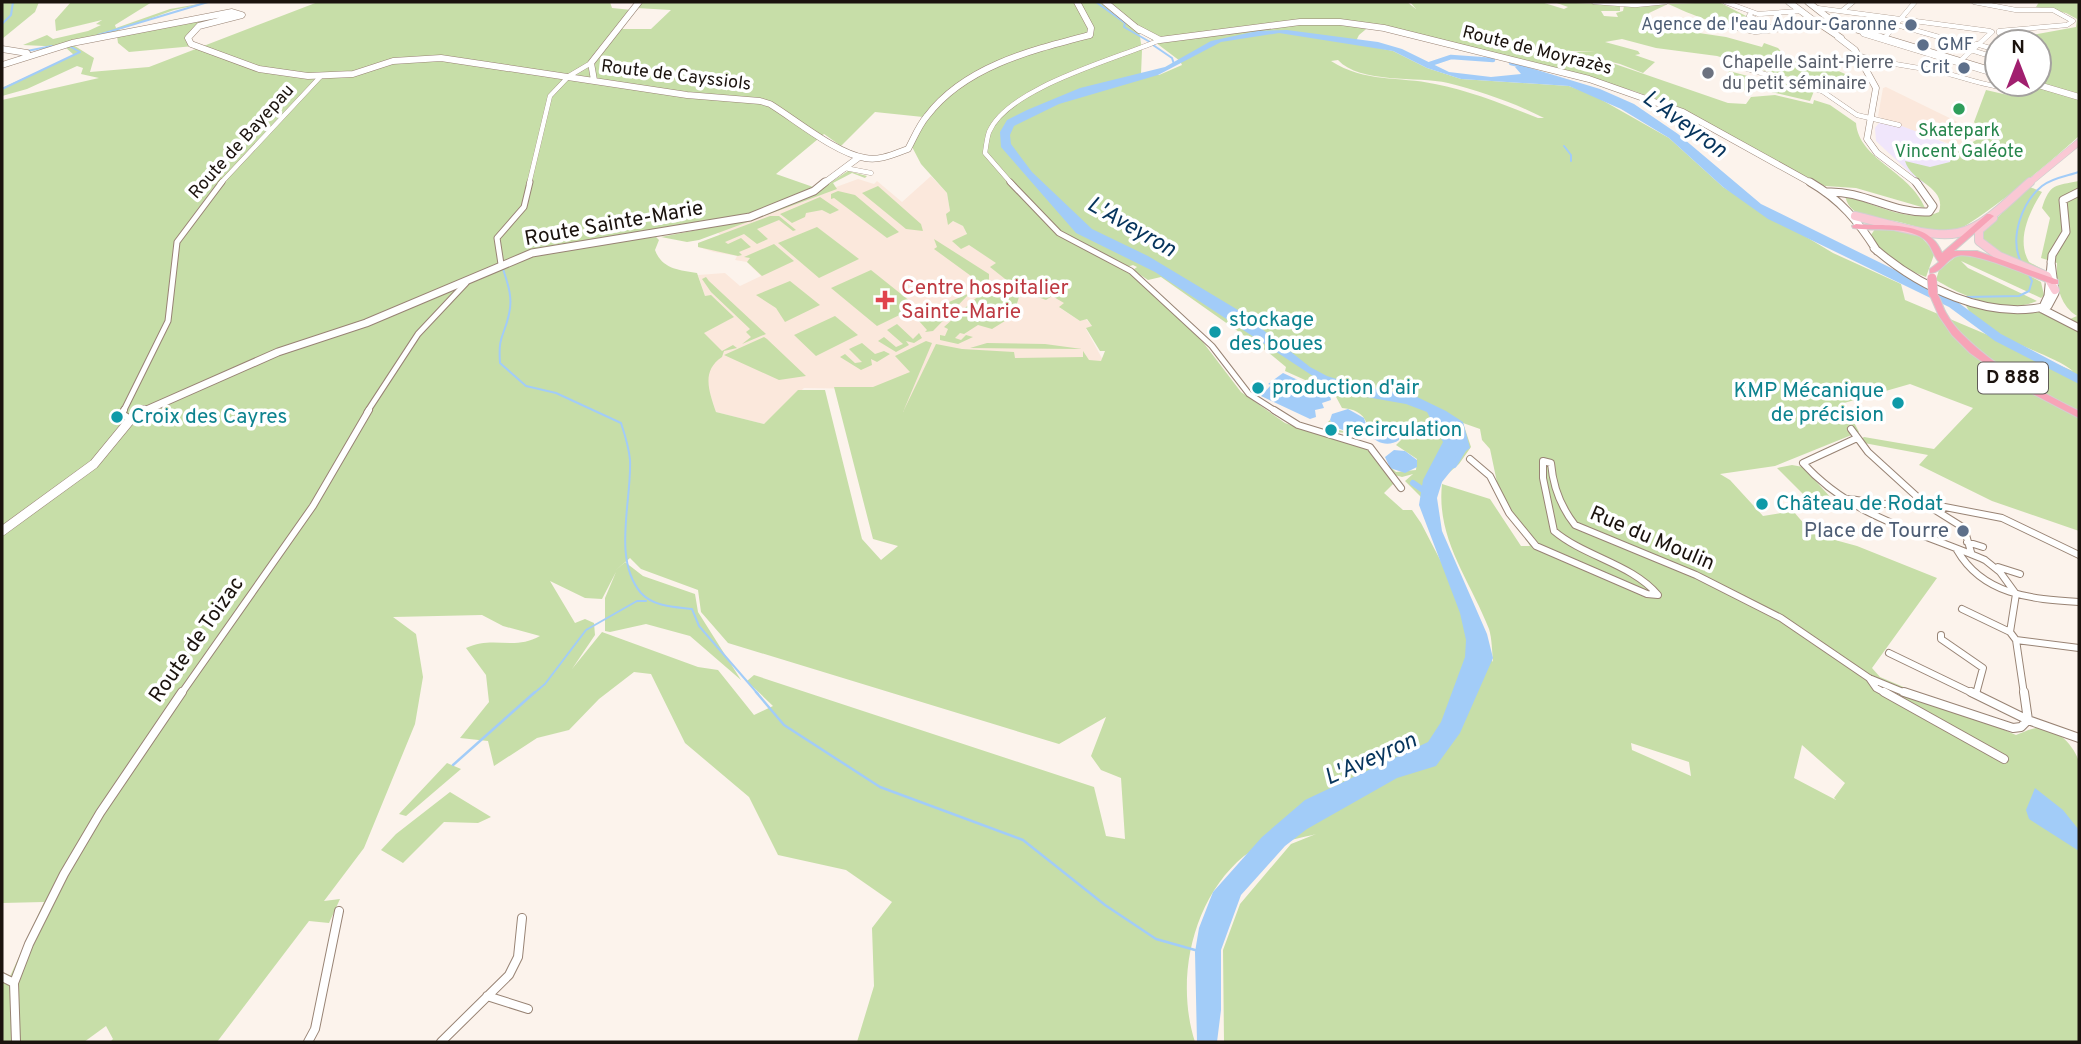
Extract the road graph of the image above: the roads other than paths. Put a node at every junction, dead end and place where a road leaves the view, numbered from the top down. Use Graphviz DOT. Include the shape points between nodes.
graph roads {
  1 [pos="639,2"];
  2 [pos="1077,2"];
  3 [pos="1105,2"];
  4 [pos="1594,2"];
  5 [pos="1667,2"];
  6 [pos="1725,2"];
  7 [pos="1789,2"];
  8 [pos="1808,2"];
  9 [pos="1853,2"];
  10 [pos="1915,2"];
  11 [pos="1973,2"];
  12 [pos="1822,10"];
  13 [pos="1843,10"];
  14 [pos="1801,11"];
  15 [pos="1751,13"];
  16 [pos="1903,19"];
  17 [pos="1709,22"];
  18 [pos="1827,23"];
  19 [pos="1897,25"];
  20 [pos="2038,28"];
  21 [pos="1983,31"];
  22 [pos="1864,33"];
  23 [pos="1886,36"];
  24 [pos="1983,39"];
  25 [pos="1160,40"];
  26 [pos="1974,47"];
  27 [pos="1983,48"];
  28 [pos="2,49"];
  29 [pos="1983,51"];
  30 [pos="39,53"];
  31 [pos="1961,60"];
  32 [pos="1864,61"];
  33 [pos="1877,61"];
  34 [pos="592,63"];
  35 [pos="1731,64"];
  36 [pos="2,65"];
  37 [pos="1983,67"];
  38 [pos="1983,68"];
  39 [pos="321,76"];
  40 [pos="569,76"];
  41 [pos="594,80"];
  42 [pos="1983,82"];
  43 [pos="2053,89"];
  44 [pos="2079,97"];
  45 [pos="1872,118"];
  46 [pos="1899,125"];
  47 [pos="2079,142"];
  48 [pos="858,158"];
  49 [pos="2079,192"];
  50 [pos="1834,196"];
  51 [pos="2007,200"];
  52 [pos="1855,216"];
  53 [pos="1990,216"];
  54 [pos="1866,227"];
  55 [pos="1877,251"];
  56 [pos="1940,260"];
  57 [pos="501,264"];
  58 [pos="1933,275"];
  59 [pos="466,283"];
  60 [pos="2051,283"];
  61 [pos="2044,305"];
  62 [pos="2076,326"];
  63 [pos="214,379"];
  64 [pos="2079,413"];
  65 [pos="131,419"];
  66 [pos="1851,429"];
  67 [pos="1857,438"];
  68 [pos="1470,459"];
  69 [pos="1401,488"];
  70 [pos="1842,497"];
  71 [pos="1924,503"];
  72 [pos="2,531"];
  73 [pos="1967,542"];
  74 [pos="1983,547"];
  75 [pos="1957,550"];
  76 [pos="1970,552"];
  77 [pos="2079,555"];
  78 [pos="1996,566"];
  79 [pos="2020,574"];
  80 [pos="2016,594"];
  81 [pos="2079,602"];
  82 [pos="1962,609"];
  83 [pos="2010,632"];
  84 [pos="1941,635"];
  85 [pos="2015,640"];
  86 [pos="2079,648"];
  87 [pos="1889,653"];
  88 [pos="1869,677"];
  89 [pos="1976,694"];
  90 [pos="2028,720"];
  91 [pos="2079,738"];
  92 [pos="2004,759"];
  93 [pos="338,911"];
  94 [pos="522,918"];
  95 [pos="2,977"];
  96 [pos="14,983"];
  97 [pos="487,996"];
  98 [pos="528,1009"];
  99 [pos="16,1042"];
  100 [pos="308,1042"];
  101 [pos="441,1042"];
  1 -- 34 [label="street"];
  2 -- 48 [label="street" via="1090,35 1039,48 963,80 926,116 908,149 887,157"];
  3 -- 25 [label="street" via="1143,34"];
  4 -- 5 [label="street"];
  6 -- 15 [label="street"];
  7 -- 14 [label="street"];
  8 -- 12 [label="street"];
  9 -- 13 [label="street"];
  10 -- 16 [label="street"];
  11 -- 20 [label="street" via="2016,10 2053,10 2073,21"];
  12 -- 13 [label="street"];
  12 -- 18 [label="street"];
  13 -- 16 [label="street"];
  14 -- 15 [label="street"];
  14 -- 18 [label="street"];
  15 -- 17 [label="street" via="1749,16 1776,30 1755,32"];
  16 -- 19 [label="street"];
  16 -- 21 [label="street"];
  18 -- 22 [label="street"];
  18 -- 32 [label="street" via="1838,37 1856,46"];
  19 -- 23 [label="street"];
  19 -- 26 [label="street"];
  22 -- 23 [label="street"];
  22 -- 31 [label="street"];
  22 -- 38 [label="street"];
  23 -- 31 [label="street"];
  24 -- 26 [label="street"];
  25 -- 50 [label="street, Route de Moyrazès" via="1300,22 1363,24 1567,73 1664,104"];
  25 -- 69 [label="street" via="1059,79 1035,93 993,123 985,153 1059,233 1130,271 1169,305 1212,346 1249,394 1298,425 1370,447"];
  26 -- 27 [label="street"];
  26 -- 29 [label="street"];
  26 -- 31 [label="street"];
  28 -- 30 [label="street"];
  30 -- 36 [label="street"];
  30 -- 39 [label="street, Route de Cayssiols" via="210,14 237,12 242,15 194,29 188,38 191,44 259,69"];
  31 -- 37 [label="street"];
  32 -- 33 [label="street"];
  32 -- 45 [label="street" via="1876,88"];
  33 -- 42 [label="street"];
  34 -- 40 [label="street"];
  34 -- 41 [label="street"];
  35 -- 45 [label="street" via="1822,92 1851,112"];
  39 -- 40 [label="street, Route de Cayssiols" via="353,74 400,60 441,58"];
  39 -- 65 [label="street, Route de Bayepau" via="209,196 177,242 169,321 122,414"];
  40 -- 41 [label="street, Route de Cayssiols"];
  40 -- 57 [label="street" via="550,96 524,207 497,238"];
  41 -- 48 [label="street, Route de Cayssiols" via="770,103"];
  43 -- 44 [label="street"];
  45 -- 46 [label="street"];
  45 -- 50 [label="street" via="1866,132 1869,143 1918,184 1932,210 1912,212 1857,192"];
  47 -- 51 [label="main road"];
  48 -- 57 [label="street, Route Sainte-Marie" via="814,191 750,217 546,250"];
  49 -- 60 [label="street" via="2063,200 2066,232 2051,262"];
  50 -- 52 [label="street"];
  50 -- 54 [label="street"];
  51 -- 53 [label="main road"];
  51 -- 60 [label="main road" via="2009,204 1979,230 1979,241"];
  52 -- 54 [label="main road"];
  53 -- 54 [label="main road" via="1951,234 1892,222"];
  53 -- 56 [label="highway"];
  54 -- 55 [label="street"];
  54 -- 55 [label="street"];
  54 -- 56 [label="highway" via="1894,226 1923,236 1936,247"];
  55 -- 61 [label="street" via="1900,268 1990,307"];
  56 -- 58 [label="highway"];
  57 -- 59 [label="street, Route Sainte-Marie"];
  58 -- 60 [label="highway" via="1955,253 1968,252"];
  58 -- 64 [label="highway, D 888, bridge" via="1935,301 1956,331 1997,368"];
  59 -- 63 [label="street, Route Sainte-Marie"];
  59 -- 96 [label="street, Route de Toizac" via="418,334 345,446 313,506 100,813 58,886"];
  60 -- 61 [label="street" via="2053,300"];
  61 -- 62 [label="street"];
  63 -- 65 [label="street"];
  65 -- 72 [label="street" via="94,464"];
  66 -- 67 [label="street"];
  67 -- 70 [label="street" via="1803,463 1831,493"];
  67 -- 71 [label="street"];
  68 -- 88 [label="street, Rue du Moulin" via="1490,476 1509,513 1536,546 1658,595 1554,531 1542,464 1547,461 1564,511 1576,525 1696,575 1781,618"];
  70 -- 71 [label="street" via="1882,504"];
  70 -- 75 [label="street"];
  71 -- 73 [label="street" via="1964,528"];
  71 -- 77 [label="street" via="2002,518"];
  73 -- 74 [label="street"];
  73 -- 76 [label="street"];
  75 -- 76 [label="street"];
  75 -- 80 [label="street" via="1973,575"];
  76 -- 78 [label="street"];
  78 -- 79 [label="street"];
  78 -- 80 [label="street"];
  80 -- 81 [label="street"];
  80 -- 83 [label="street"];
  82 -- 83 [label="street"];
  83 -- 85 [label="street"];
  84 -- 89 [label="street" via="1983,668"];
  85 -- 86 [label="street"];
  85 -- 90 [label="street"];
  87 -- 89 [label="street"];
  88 -- 90 [label="street" via="1929,703 2001,725 2021,727"];
  88 -- 92 [label="street" via="1876,688"];
  89 -- 90 [label="street"];
  90 -- 91 [label="street"];
  93 -- 100 [label="street" via="315,1029"];
  94 -- 97 [label="street" via="514,967"];
  95 -- 96 [label="street"];
  96 -- 99 [label="street, Route de Toizac"];
  97 -- 98 [label="street"];
  97 -- 101 [label="street"];
}
